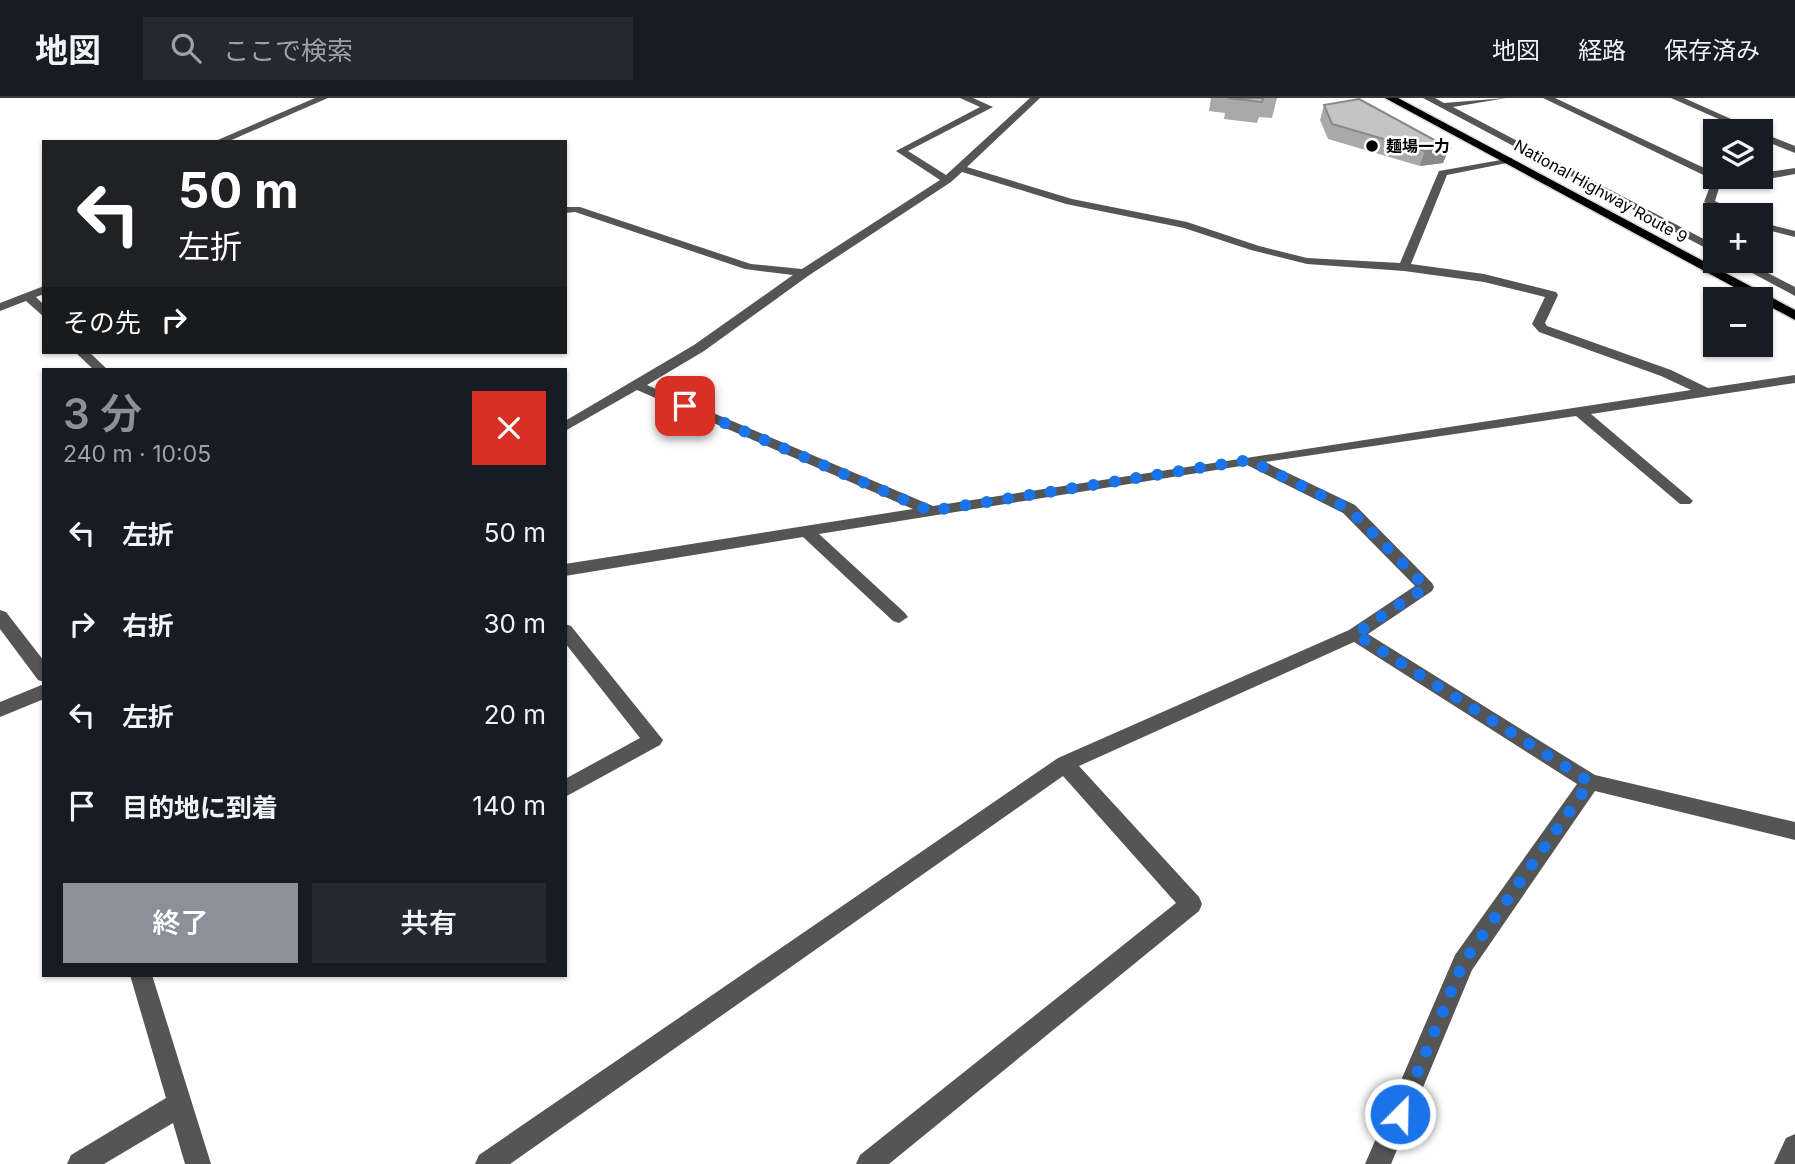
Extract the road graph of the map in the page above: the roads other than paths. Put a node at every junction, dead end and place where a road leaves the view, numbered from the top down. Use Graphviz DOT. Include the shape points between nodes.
graph roads {
  1 [pos="323,98"];
  2 [pos="965,98"];
  3 [pos="1035,98"];
  4 [pos="1390,98"];
  5 [pos="1427,98"];
  6 [pos="1501,98"];
  7 [pos="1548,98"];
  8 [pos="1676,98"];
  9 [pos="1444,106"];
  10 [pos="1725,119"];
  11 [pos="223,140"];
  12 [pos="1773,140"];
  13 [pos="1795,149"];
  14 [pos="1508,160"];
  15 [pos="961,168"];
  16 [pos="1795,171"];
  17 [pos="1703,172"];
  18 [pos="1773,175"];
  19 [pos="947,180"];
  20 [pos="567,210"];
  21 [pos="1773,228"];
  22 [pos="1795,234"];
  23 [pos="1703,244"];
  24 [pos="1404,267"];
  25 [pos="804,273"];
  26 [pos="1758,273"];
  27 [pos="42,291"];
  28 [pos="1795,292"];
  29 [pos="28,296"];
  30 [pos="0,307"];
  31 [pos="42,311"];
  32 [pos="1794,314"];
  33 [pos="84,354"];
  34 [pos="99,368"];
  35 [pos="1795,379"];
  36 [pos="636,386"];
  37 [pos="1706,392"];
  38 [pos="1579,411"];
  39 [pos="567,426"];
  40 [pos="1249,460"];
  41 [pos="1685,502"];
  42 [pos="930,511"];
  43 [pos="805,530"];
  44 [pos="567,570"];
  45 [pos="0,616"];
  46 [pos="899,617"];
  47 [pos="567,632"];
  48 [pos="1355,634"];
  49 [pos="42,672"];
  50 [pos="42,692"];
  51 [pos="0,710"];
  52 [pos="1065,764"];
  53 [pos="1590,782"];
  54 [pos="567,788"];
  55 [pos="1795,831"];
  56 [pos="142,977"];
  57 [pos="180,1104"];
  58 [pos="1795,1147"];
  59 [pos="80,1164"];
  60 [pos="198,1164"];
  61 [pos="488,1164"];
  62 [pos="869,1164"];
  63 [pos="1378,1164"];
  64 [pos="1787,1164"];
  1 -- 11 [label="street"];
  2 -- 19 [label="street" via="988,107 901,151"];
  3 -- 15 [label="street"];
  4 -- 14 [label="highway, National Highway Route 9"];
  5 -- 9 [label="street"];
  6 -- 9 [label="street"];
  7 -- 17 [label="street"];
  8 -- 10 [label="street"];
  9 -- 23 [label="street"];
  12 -- 13 [label="street"];
  14 -- 24 [label="street" via="1443,173"];
  14 -- 32 [label="highway, National Highway Route 9"];
  15 -- 19 [label="street"];
  15 -- 24 [label="street" via="1070,202 1187,225 1307,261"];
  16 -- 18 [label="street"];
  19 -- 25 [label="street"];
  20 -- 25 [label="street" via="749,267"];
  21 -- 22 [label="street"];
  24 -- 37 [label="street" via="1484,278 1552,295 1538,324 1543,329"];
  25 -- 36 [label="street" via="699,348"];
  26 -- 28 [label="street"];
  27 -- 29 [label="street"];
  29 -- 30 [label="street"];
  29 -- 31 [label="street"];
  33 -- 34 [label="street"];
  35 -- 37 [label="street"];
  36 -- 39 [label="street"];
  36 -- 42 [label="street"];
  37 -- 38 [label="street"];
  38 -- 40 [label="street"];
  38 -- 41 [label="street"];
  40 -- 42 [label="street"];
  40 -- 48 [label="street" via="1349,509 1426,587"];
  42 -- 43 [label="street"];
  43 -- 44 [label="street"];
  43 -- 46 [label="street"];
  45 -- 49 [label="street"];
  47 -- 54 [label="street" via="653,740"];
  48 -- 52 [label="street"];
  48 -- 53 [label="street"];
  50 -- 51 [label="street"];
  52 -- 61 [label="street"];
  52 -- 62 [label="street" via="1191,904"];
  53 -- 55 [label="street"];
  53 -- 63 [label="street" via="1463,963"];
  56 -- 57 [label="street"];
  57 -- 59 [label="street"];
  57 -- 60 [label="street"];
  58 -- 64 [label="street"];
}
